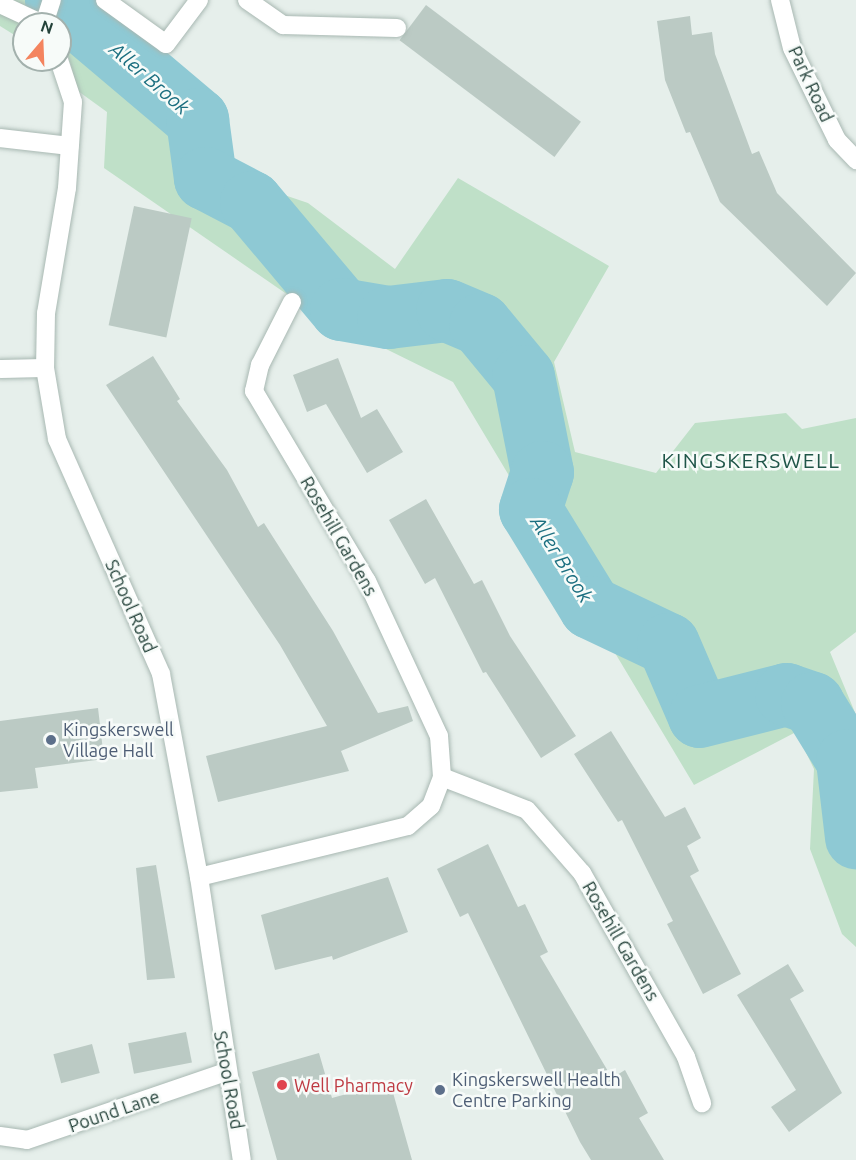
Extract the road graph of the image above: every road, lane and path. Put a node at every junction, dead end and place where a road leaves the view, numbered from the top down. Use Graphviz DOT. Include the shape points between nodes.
graph roads {
  1 [pos="105,0"];
  2 [pos="199,0"];
  3 [pos="247,0"];
  4 [pos="780,0"];
  5 [pos="0,4"];
  6 [pos="17,12"];
  7 [pos="397,28"];
  8 [pos="63,72"];
  9 [pos="0,138"];
  10 [pos="70,146"];
  11 [pos="856,160"];
  12 [pos="292,302"];
  13 [pos="45,368"];
  14 [pos="0,369"];
  15 [pos="442,777"];
  16 [pos="199,877"];
  17 [pos="226,1072"];
  18 [pos="702,1103"];
  19 [pos="0,1136"];
  20 [pos="242,1160"];
  1 -- 2 [label="street" via="166,44"];
  3 -- 7 [label="street" via="283,25"];
  4 -- 11 [label="street, Park Road" via="792,48 837,140"];
  5 -- 6 [label="street"];
  8 -- 10 [label="street, School Road" via="74,102"];
  9 -- 10 [label="street"];
  10 -- 13 [label="street, School Road" via="45,314"];
  12 -- 15 [label="street, Rosehill Gardens" via="260,365 254,391 368,581 439,736"];
  13 -- 14 [label="street"];
  13 -- 16 [label="street, School Road" via="57,439 161,674"];
  15 -- 16 [label="street, Rosehill Gardens" via="431,806 408,826"];
  15 -- 18 [label="street, Rosehill Gardens" via="527,810 582,873 686,1057"];
  16 -- 17 [label="street, School Road"];
  17 -- 19 [label="street, Pound Lane" via="27,1140"];
  17 -- 20 [label="street, School Road"];
}
